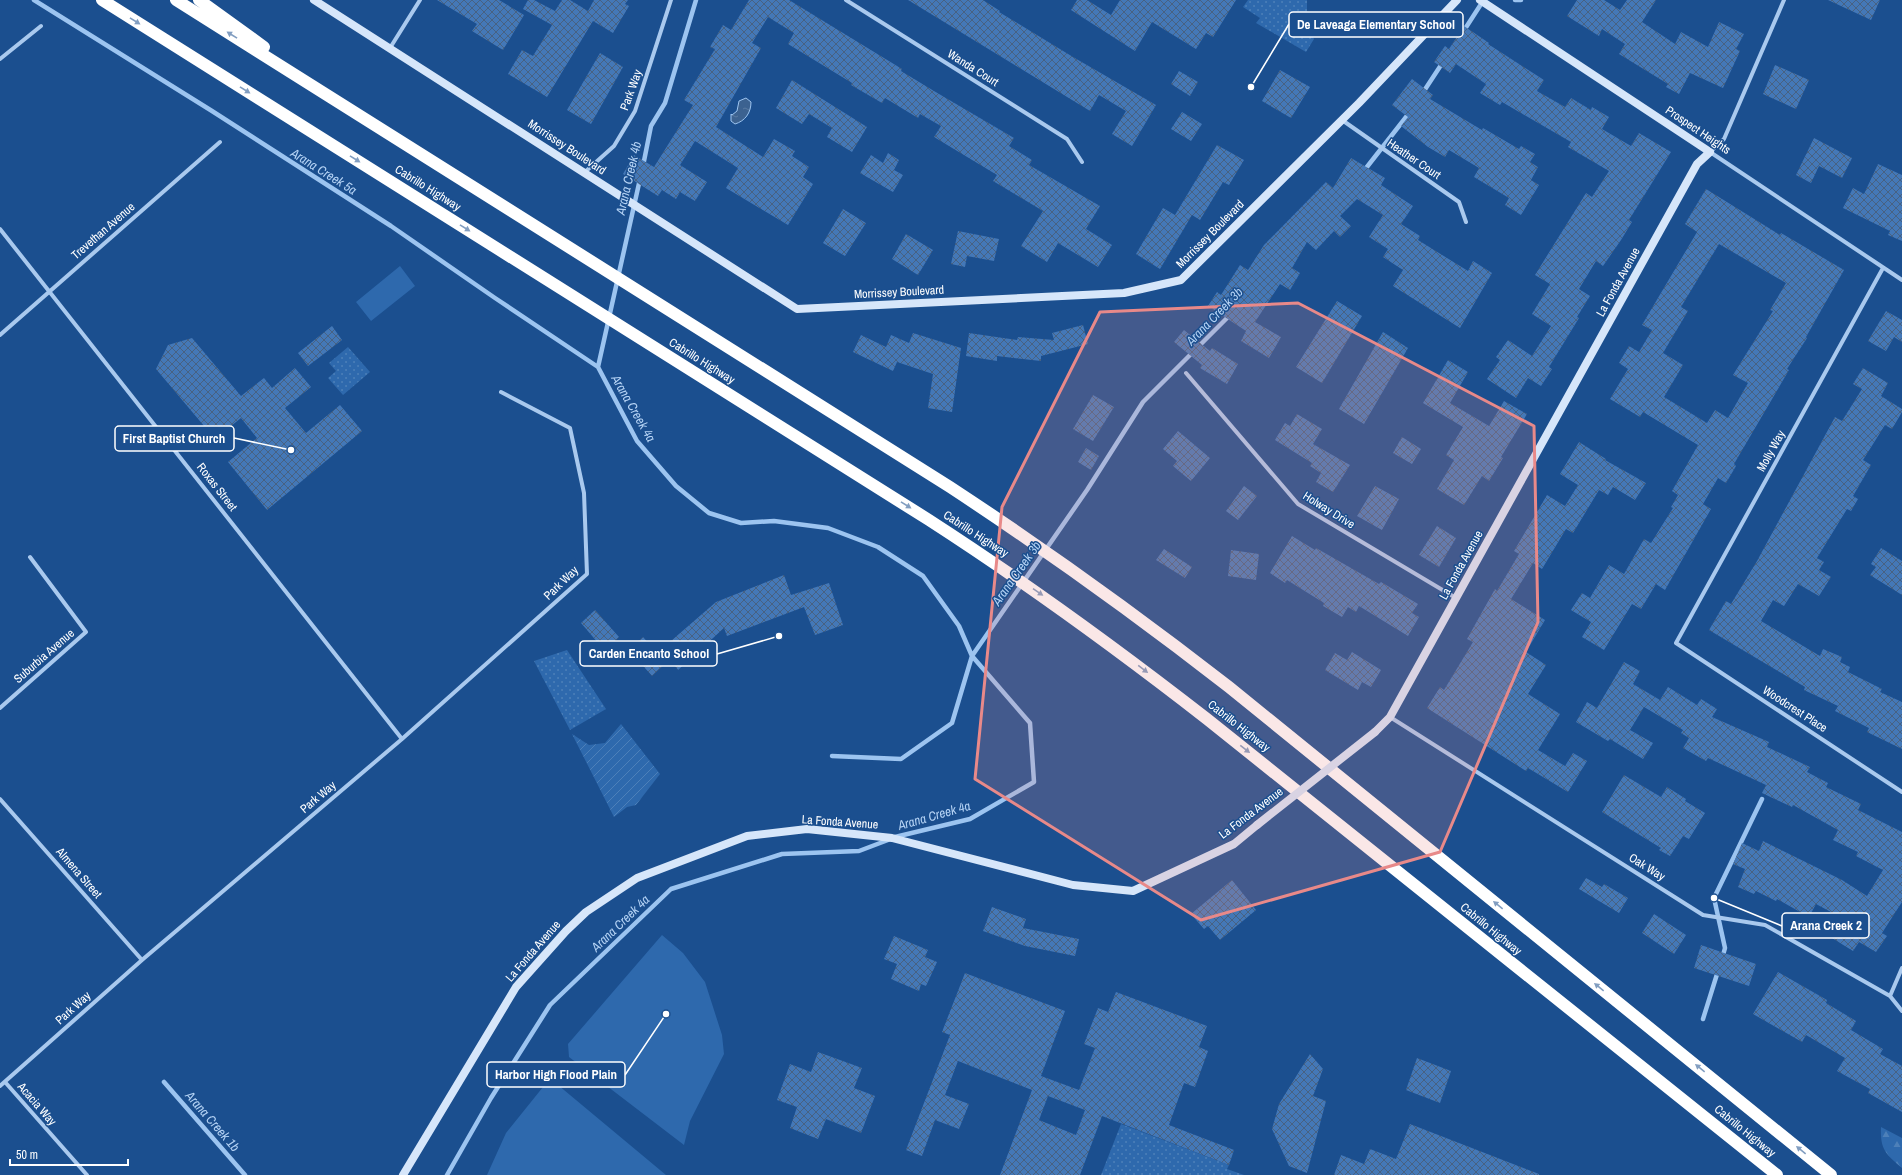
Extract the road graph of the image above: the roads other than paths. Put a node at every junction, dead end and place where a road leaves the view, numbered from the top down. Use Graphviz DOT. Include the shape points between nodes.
graph roads {
  1 [pos="102,0"];
  2 [pos="176,0"];
  3 [pos="199,0"];
  4 [pos="314,0"];
  5 [pos="420,0"];
  6 [pos="671,0"];
  7 [pos="846,0"];
  8 [pos="1457,0"];
  9 [pos="1480,0"];
  10 [pos="1784,0"];
  11 [pos="41,26"];
  12 [pos="390,48"];
  13 [pos="0,59"];
  14 [pos="1342,120"];
  15 [pos="371,123"];
  16 [pos="220,142"];
  17 [pos="1710,152"];
  18 [pos="1082,162"];
  19 [pos="585,172"];
  20 [pos="1466,222"];
  21 [pos="0,230"];
  22 [pos="1883,268"];
  23 [pos="1902,280"];
  24 [pos="50,292"];
  25 [pos="0,335"];
  26 [pos="1186,373"];
  27 [pos="501,392"];
  28 [pos="30,557"];
  29 [pos="1456,598"];
  30 [pos="1676,643"];
  31 [pos="0,708"];
  32 [pos="1390,717"];
  33 [pos="402,739"];
  34 [pos="1902,792"];
  35 [pos="0,799"];
  36 [pos="142,960"];
  37 [pos="1902,968"];
  38 [pos="1890,996"];
  39 [pos="1902,1011"];
  40 [pos="5,1082"];
  41 [pos="0,1086"];
  42 [pos="87,1175"];
  43 [pos="403,1175"];
  44 [pos="1777,1175"];
  45 [pos="1831,1175"];
  1 -- 44 [label="highway, Cabrillo Highway, one-way" via="929,520 1043,596 1154,677"];
  15 -- 2 [label="highway, Cabrillo Highway, one-way"];
  3 -- 15 [label="highway"];
  4 -- 12 [label="street, Morrissey Boulevard"];
  5 -- 12 [label="street"];
  6 -- 19 [label="street, Park Way" via="635,112 614,146"];
  7 -- 18 [label="street, Wanda Court" via="1067,139"];
  8 -- 14 [label="street, Morrissey Boulevard"];
  9 -- 17 [label="street, Prospect Heights"];
  10 -- 17 [label="street, La Fonda Avenue" via="1724,139"];
  11 -- 13 [label="street"];
  12 -- 19 [label="street, Morrissey Boulevard"];
  14 -- 19 [label="street, Morrissey Boulevard" via="1181,280 1124,293 797,309"];
  14 -- 20 [label="street, Heather Court" via="1459,202"];
  45 -- 15 [label="highway, Cabrillo Highway, one-way" via="1235,692 1083,577 950,487"];
  16 -- 24 [label="street, Trevethan Avenue"];
  17 -- 22 [label="street, Prospect Heights"];
  17 -- 29 [label="street, La Fonda Avenue" via="1697,164"];
  21 -- 24 [label="street, Roxas Street"];
  22 -- 23 [label="street, Prospect Heights"];
  22 -- 30 [label="street, Molly Way"];
  24 -- 25 [label="street, Trevethan Avenue"];
  24 -- 33 [label="street, Roxas Street"];
  26 -- 29 [label="street, Holway Drive" via="1298,504"];
  27 -- 33 [label="street, Park Way" via="570,428 584,493 587,574"];
  28 -- 31 [label="street, Suburbia Avenue" via="86,632"];
  29 -- 32 [label="street, La Fonda Avenue"];
  30 -- 34 [label="street, Woodcrest Place"];
  32 -- 38 [label="street, Oak Way" via="1704,915 1765,926"];
  32 -- 43 [label="street, La Fonda Avenue, bridge" via="1375,732 1234,844 1133,891 1073,885 892,838 807,829 747,836 637,878 586,912 516,987"];
  33 -- 36 [label="street, Park Way"];
  35 -- 36 [label="street, Almena Street"];
  36 -- 40 [label="street, Park Way"];
  37 -- 38 [label="street"];
  38 -- 39 [label="street, Oak Way"];
  40 -- 41 [label="street, Park Way"];
  40 -- 42 [label="street, Acacia Way"];
}
